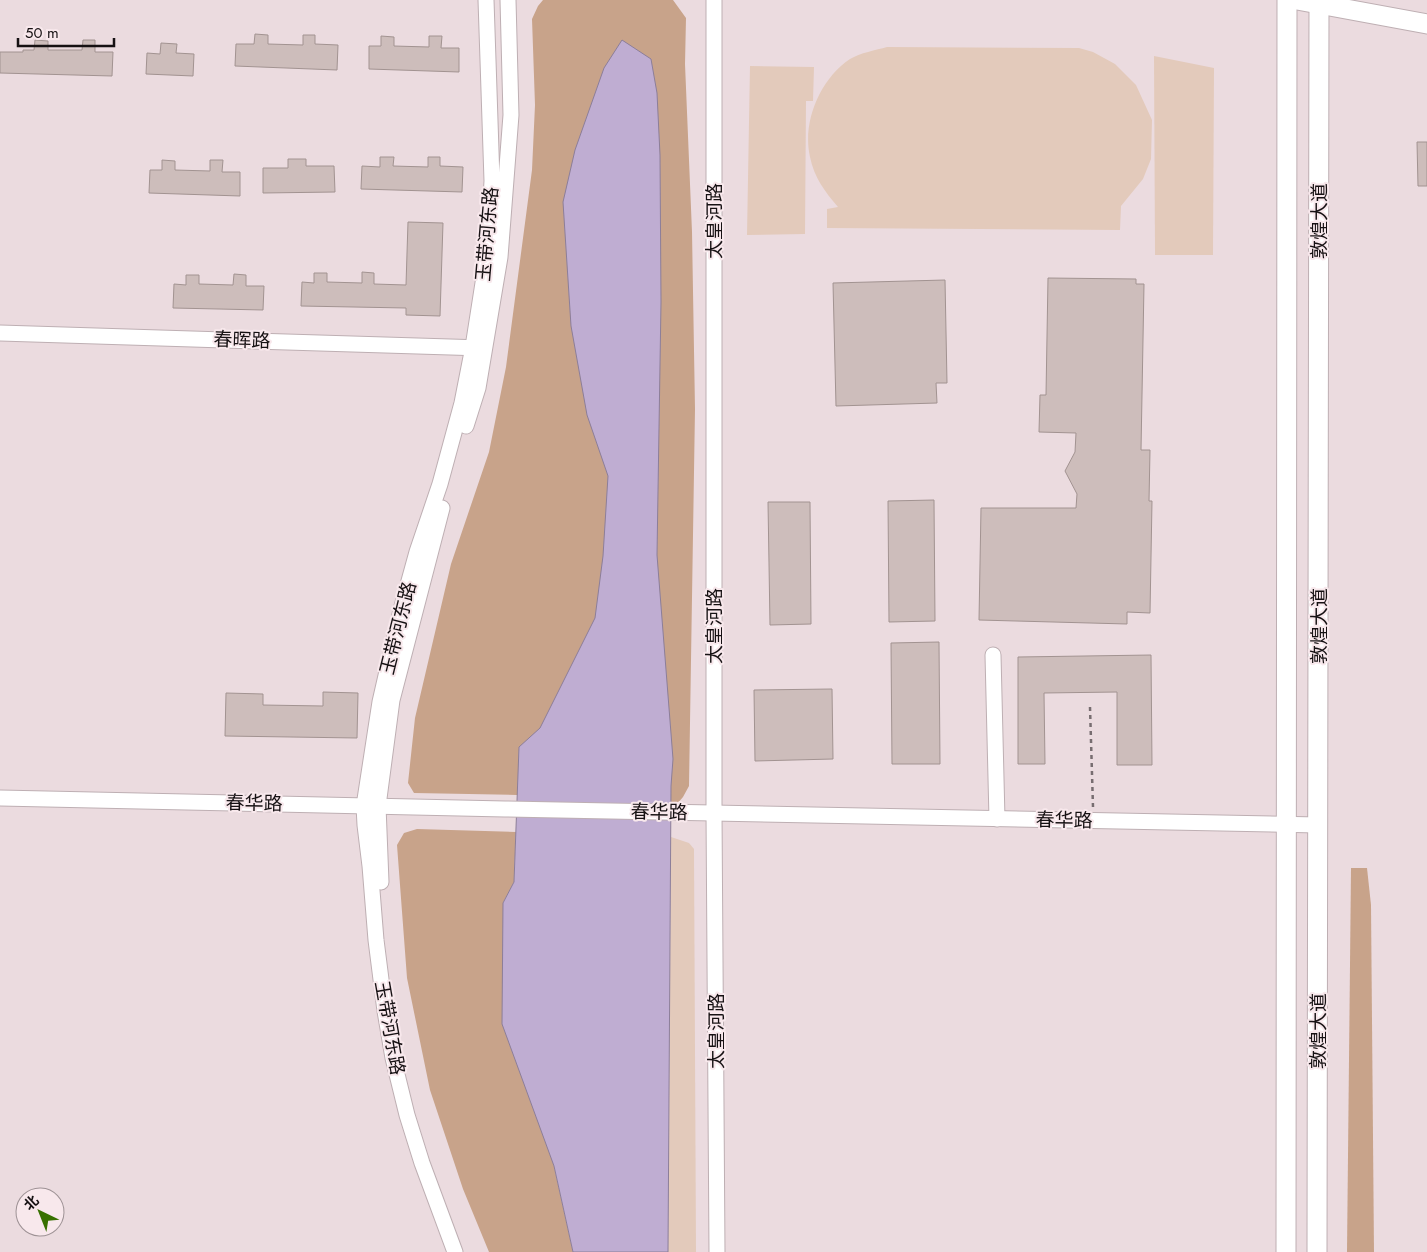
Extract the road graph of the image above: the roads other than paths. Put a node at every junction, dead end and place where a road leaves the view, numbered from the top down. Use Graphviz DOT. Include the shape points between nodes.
graph roads {
  1 [pos="486,0"];
  2 [pos="508,0"];
  3 [pos="714,0"];
  4 [pos="1287,0"];
  5 [pos="1297,0"];
  6 [pos="1319,2"];
  7 [pos="1427,24"];
  8 [pos="0,333"];
  9 [pos="479,348"];
  10 [pos="993,655"];
  11 [pos="0,798"];
  12 [pos="371,806"];
  13 [pos="714,813"];
  14 [pos="997,819"];
  15 [pos="1287,825"];
  16 [pos="1318,825"];
  17 [pos="455,1252"];
  18 [pos="465,1252"];
  19 [pos="717,1252"];
  20 [pos="1286,1252"];
  21 [pos="1316,1252"];
  1 -- 9 [label="street, 玉带河东路" via="492,181"];
  2 -- 9 [label="street, 玉带河东路" via="510,115 500,257"];
  3 -- 13 [label="street, 太皇河路"];
  4 -- 15 [label="main road, 敦煌大道"];
  5 -- 6 [label="main road"];
  6 -- 7 [label="main road"];
  6 -- 16 [label="main road, 敦煌大道"];
  8 -- 9 [label="street, 春晖路"];
  9 -- 12 [label="street, 玉带河东路" via="401,610 380,702"];
  10 -- 14 [label="street"];
  11 -- 12 [label="street, 春华路"];
  12 -- 13 [label="street, 春华路"];
  12 -- 17 [label="street, 玉带河东路" via="376,940 384,1012 422,1163"];
  12 -- 18 [label="street, 玉带河东路" via="395,1026 423,1139"];
  13 -- 14 [label="street, 春华路"];
  13 -- 19 [label="street, 太皇河路"];
  14 -- 15 [label="street, 春华路"];
  15 -- 16 [label="street, 春华路"];
  15 -- 20 [label="main road, 敦煌大道"];
  16 -- 21 [label="main road, 敦煌大道"];
}
